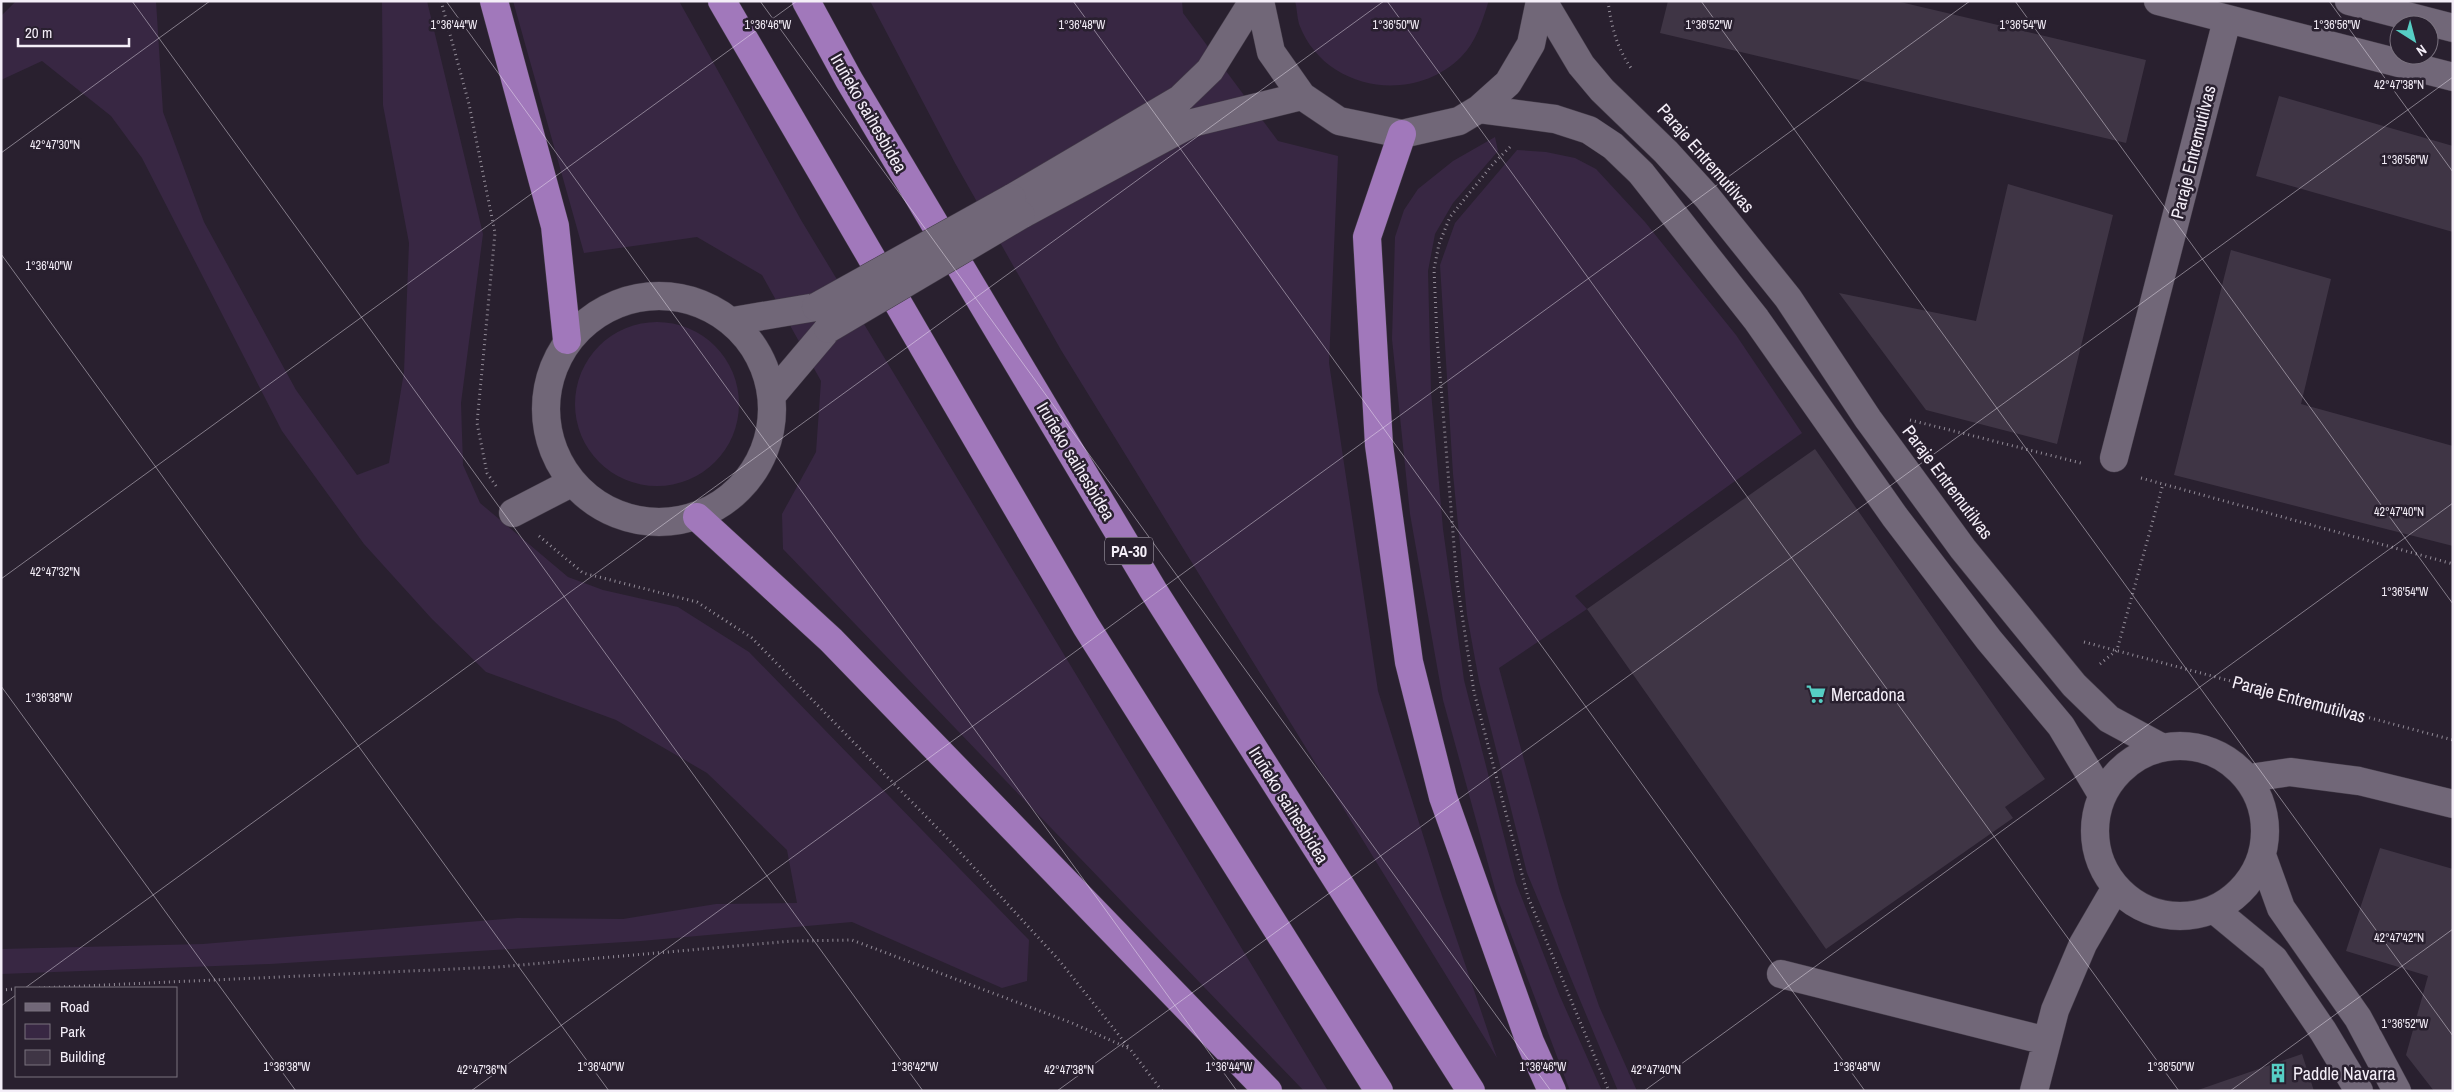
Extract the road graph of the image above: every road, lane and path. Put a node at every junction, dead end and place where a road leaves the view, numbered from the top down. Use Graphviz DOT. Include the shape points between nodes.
graph roads {
  1 [pos="494,1"];
  2 [pos="722,1"];
  3 [pos="806,1"];
  4 [pos="1254,1"];
  5 [pos="1260,1"];
  6 [pos="1541,1"];
  7 [pos="1608,1"];
  8 [pos="2158,1"];
  9 [pos="2349,1"];
  10 [pos="2227,20"];
  11 [pos="2453,28"];
  12 [pos="1634,72"];
  13 [pos="2453,77"];
  14 [pos="1302,96"];
  15 [pos="1479,109"];
  16 [pos="1402,134"];
  17 [pos="1515,142"];
  18 [pos="1017,206"];
  19 [pos="822,318"];
  20 [pos="733,321"];
  21 [pos="567,340"];
  22 [pos="773,394"];
  23 [pos="1900,418"];
  24 [pos="2114,458"];
  25 [pos="2084,464"];
  26 [pos="2138,477"];
  27 [pos="571,483"];
  28 [pos="2163,484"];
  29 [pos="513,513"];
  30 [pos="697,517"];
  31 [pos="2453,564"];
  32 [pos="2079,641"];
  33 [pos="2117,650"];
  34 [pos="2074,685"];
  35 [pos="2453,740"];
  36 [pos="2159,746"];
  37 [pos="2250,778"];
  38 [pos="2101,793"];
  39 [pos="2453,804"];
  40 [pos="2264,858"];
  41 [pos="2115,890"];
  42 [pos="2216,911"];
  43 [pos="1781,974"];
  44 [pos="60,987"];
  45 [pos="15,989"];
  46 [pos="1,990"];
  47 [pos="2047,1041"];
  48 [pos="1162,1091"];
  49 [pos="1268,1091"];
  50 [pos="1379,1091"];
  51 [pos="1471,1091"];
  52 [pos="1552,1091"];
  53 [pos="1609,1091"];
  54 [pos="2034,1091"];
  55 [pos="2359,1091"];
  56 [pos="2398,1091"];
  1 -- 21 [label="highway" via="555,226"];
  2 -- 50 [label="highway" via="1086,626"];
  3 -- 51 [label="highway, Iruñeko saihesbidea / PA-30" via="849,80 1153,590"];
  4 -- 18 [label="street" via="1210,70 1180,99"];
  5 -- 14 [label="street" via="1271,52"];
  6 -- 15 [label="street" via="1531,44 1508,83"];
  6 -- 34 [label="street, Paraje Entremutilvas" via="1586,71 1707,197 1788,298 1868,419 1963,549"];
  7 -- 12 [label="path" via="1617,43"];
  8 -- 10 [label="street"];
  9 -- 11 [label="street"];
  10 -- 13 [label="street"];
  10 -- 24 [label="street, Paraje Entremutilvas"];
  14 -- 16 [label="street" via="1339,121"];
  14 -- 18 [label="street" via="1192,123"];
  15 -- 16 [label="street" via="1459,121"];
  15 -- 38 [label="street" via="1555,119 1589,130 1613,146 1641,173 1756,319 1895,517 2061,726"];
  16 -- 52 [label="highway" via="1367,237 1379,445 1409,662 1443,797 1530,1042"];
  17 -- 53 [label="path" via="1450,217 1439,244 1434,269 1436,338 1457,582 1474,692 1528,897"];
  18 -- 19 [label="street, bridge"];
  19 -- 20 [label="street"];
  19 -- 22 [label="street"];
  20 -- 21 [label="street" via="703,303 666,295 619,302"];
  20 -- 22 [label="street" via="759,352"];
  21 -- 27 [label="street" via="545,394 549,444"];
  22 -- 30 [label="street" via="763,459 734,496"];
  23 -- 25 [label="path"];
  26 -- 28 [label="path"];
  27 -- 29 [label="street"];
  27 -- 30 [label="street" via="608,512 657,524"];
  28 -- 31 [label="path"];
  28 -- 33 [label="path"];
  30 -- 49 [label="highway" via="838,647"];
  32 -- 33 [label="path, Paraje Entremutilvas"];
  33 -- 34 [label="path"];
  33 -- 35 [label="path, Paraje Entremutilvas"];
  34 -- 36 [label="street, Paraje Entremutilvas" via="2109,719"];
  36 -- 37 [label="street" via="2192,744"];
  36 -- 38 [label="street" via="2124,764"];
  37 -- 39 [label="street" via="2290,772 2359,781"];
  37 -- 40 [label="street" via="2268,823"];
  38 -- 41 [label="street" via="2093,841"];
  40 -- 42 [label="street" via="2242,894"];
  40 -- 56 [label="street" via="2281,908 2358,1018"];
  41 -- 42 [label="street" via="2163,917"];
  41 -- 47 [label="street" via="2083,944 2055,1010"];
  42 -- 55 [label="street" via="2274,959 2324,1031"];
  43 -- 47 [label="street"];
  44 -- 48 [label="path" via="498,967 792,941 852,940 1130,1049"];
  45 -- 46 [label="path"];
  47 -- 54 [label="street"];
}
